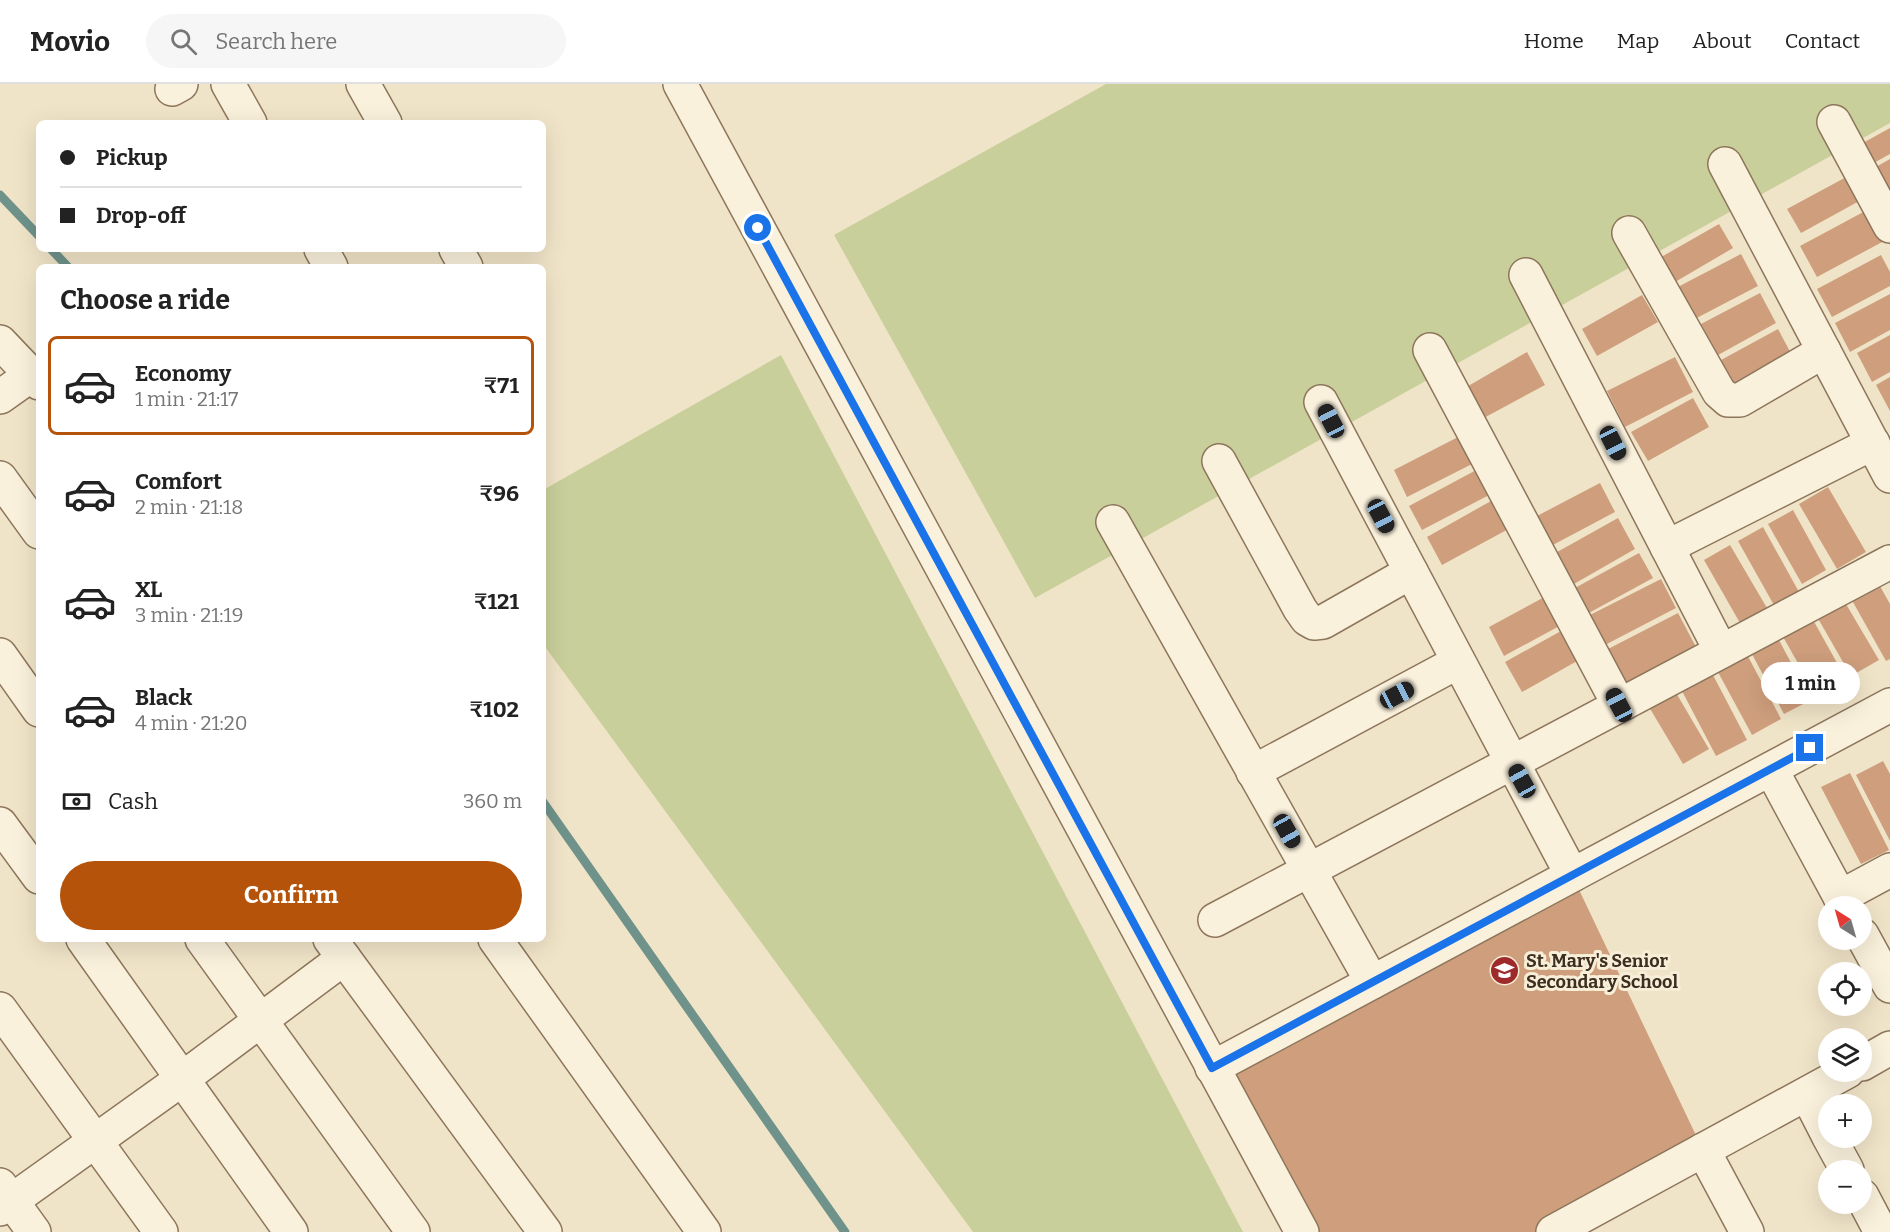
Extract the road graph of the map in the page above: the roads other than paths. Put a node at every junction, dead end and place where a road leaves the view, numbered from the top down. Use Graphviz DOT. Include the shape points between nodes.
graph roads {
  1 [pos="228,84"];
  2 [pos="363,84"];
  3 [pos="680,84"];
  4 [pos="248,120"];
  5 [pos="383,120"];
  6 [pos="1834,122"];
  7 [pos="1725,164"];
  8 [pos="1890,226"];
  9 [pos="1629,233"];
  10 [pos="1526,275"];
  11 [pos="0,342"];
  12 [pos="1430,350"];
  13 [pos="1824,351"];
  14 [pos="35,379"];
  15 [pos="0,397"];
  16 [pos="1321,402"];
  17 [pos="1872,443"];
  18 [pos="1219,461"];
  19 [pos="1890,476"];
  20 [pos="0,478"];
  21 [pos="1113,522"];
  22 [pos="36,528"];
  23 [pos="1667,547"];
  24 [pos="1890,561"];
  25 [pos="1411,572"];
  26 [pos="1721,651"];
  27 [pos="0,655"];
  28 [pos="1458,662"];
  29 [pos="1619,705"];
  30 [pos="1890,705"];
  31 [pos="36,706"];
  32 [pos="1512,762"];
  33 [pos="1771,769"];
  34 [pos="1254,772"];
  35 [pos="0,824"];
  36 [pos="1309,870"];
  37 [pos="1890,870"];
  38 [pos="36,873"];
  39 [pos="1572,875"];
  40 [pos="1840,896"];
  41 [pos="1851,896"];
  42 [pos="1215,920"];
  43 [pos="85,942"];
  44 [pos="204,942"];
  45 [pos="497,942"];
  46 [pos="337,949"];
  47 [pos="1870,950"];
  48 [pos="1372,982"];
  49 [pos="1890,986"];
  50 [pos="0,1009"];
  51 [pos="261,1021"];
  52 [pos="1890,1048"];
  53 [pos="1872,1058"];
  54 [pos="1212,1068"];
  55 [pos="182,1079"];
  56 [pos="1828,1082"];
  57 [pos="1807,1094"];
  58 [pos="1818,1115"];
  59 [pos="96,1141"];
  60 [pos="1703,1150"];
  61 [pos="4,1198"];
  62 [pos="1872,1214"];
  63 [pos="34,1232"];
  64 [pos="161,1232"];
  65 [pos="291,1232"];
  66 [pos="413,1232"];
  67 [pos="544,1232"];
  68 [pos="704,1232"];
  69 [pos="1302,1232"];
  70 [pos="1553,1232"];
  71 [pos="1747,1232"];
  72 [pos="1881,1232"];
  1 -- 4 [label="street"];
  2 -- 5 [label="street"];
  3 -- 54 [label="street"];
  6 -- 8 [label="street"];
  7 -- 13 [label="street"];
  9 -- 13 [label="street" via="1719,392 1728,400 1740,400"];
  10 -- 23 [label="street"];
  11 -- 14 [label="street"];
  12 -- 29 [label="street"];
  13 -- 17 [label="street"];
  14 -- 15 [label="street"];
  16 -- 25 [label="street"];
  17 -- 19 [label="street"];
  17 -- 23 [label="street"];
  18 -- 25 [label="street" via="1307,619 1323,622"];
  20 -- 22 [label="street"];
  21 -- 34 [label="street"];
  23 -- 26 [label="street"];
  24 -- 26 [label="street"];
  25 -- 28 [label="street"];
  26 -- 29 [label="street"];
  27 -- 31 [label="street"];
  28 -- 32 [label="street"];
  28 -- 34 [label="street"];
  29 -- 32 [label="street"];
  30 -- 33 [label="street"];
  32 -- 36 [label="street"];
  32 -- 39 [label="street"];
  33 -- 39 [label="street"];
  33 -- 40 [label="street"];
  34 -- 36 [label="street"];
  35 -- 38 [label="street"];
  36 -- 42 [label="street"];
  36 -- 48 [label="street"];
  37 -- 41 [label="street"];
  39 -- 48 [label="street"];
  43 -- 55 [label="street"];
  44 -- 51 [label="street"];
  45 -- 68 [label="street"];
  46 -- 51 [label="street"];
  46 -- 67 [label="street"];
  47 -- 49 [label="street"];
  48 -- 54 [label="street"];
  50 -- 59 [label="street"];
  51 -- 55 [label="street"];
  51 -- 66 [label="street"];
  52 -- 53 [label="street"];
  54 -- 69 [label="street"];
  55 -- 59 [label="street"];
  55 -- 65 [label="street"];
  56 -- 57 [label="street"];
  57 -- 58 [label="street"];
  57 -- 60 [label="street"];
  59 -- 61 [label="street"];
  59 -- 64 [label="street"];
  60 -- 70 [label="street"];
  60 -- 71 [label="street"];
  61 -- 63 [label="street"];
  62 -- 72 [label="street"];
}
